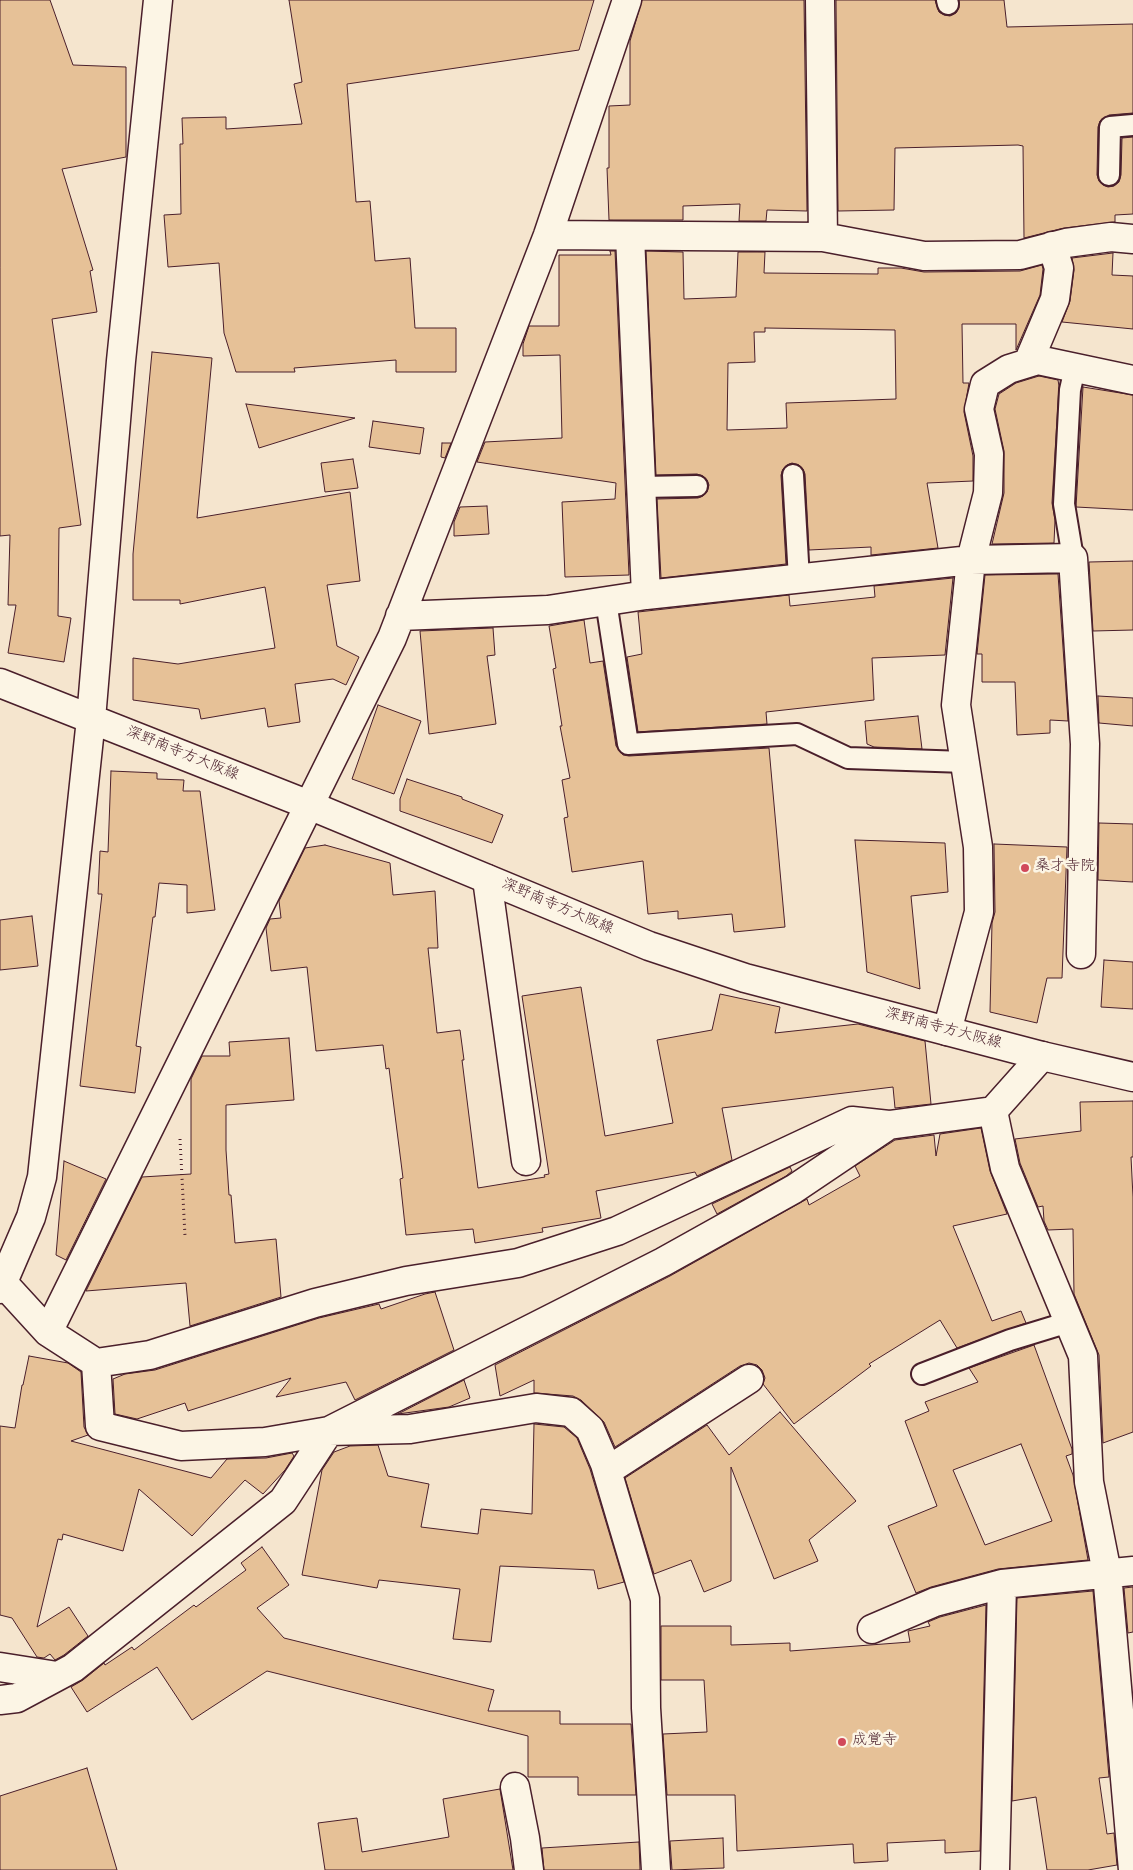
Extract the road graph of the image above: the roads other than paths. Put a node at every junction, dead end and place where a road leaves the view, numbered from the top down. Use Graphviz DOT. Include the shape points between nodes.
graph roads {
  1 [pos="158,0"];
  2 [pos="627,0"];
  3 [pos="820,0"];
  4 [pos="1133,125"];
  5 [pos="1109,175"];
  6 [pos="548,235"];
  7 [pos="630,236"];
  8 [pos="823,237"];
  9 [pos="1133,239"];
  10 [pos="1052,246"];
  11 [pos="1028,363"];
  12 [pos="1075,368"];
  13 [pos="1133,380"];
  14 [pos="793,475"];
  15 [pos="697,486"];
  16 [pos="641,487"];
  17 [pos="1073,558"];
  18 [pos="971,560"];
  19 [pos="799,579"];
  20 [pos="646,595"];
  21 [pos="606,601"];
  22 [pos="400,616"];
  23 [pos="0,682"];
  24 [pos="92,719"];
  25 [pos="965,762"];
  26 [pos="309,805"];
  27 [pos="488,879"];
  28 [pos="1081,954"];
  29 [pos="947,1032"];
  30 [pos="1042,1056"];
  31 [pos="1133,1077"];
  32 [pos="993,1111"];
  33 [pos="889,1125"];
  34 [pos="526,1161"];
  35 [pos="2,1287"];
  36 [pos="1069,1322"];
  37 [pos="48,1332"];
  38 [pos="96,1363"];
  39 [pos="922,1374"];
  40 [pos="749,1379"];
  41 [pos="329,1431"];
  42 [pos="607,1471"];
  43 [pos="1120,1572"];
  44 [pos="1002,1584"];
  45 [pos="872,1629"];
  46 [pos="0,1668"];
  47 [pos="57,1676"];
  48 [pos="0,1700"];
  49 [pos="515,1787"];
  50 [pos="529,1870"];
  51 [pos="656,1870"];
  52 [pos="995,1870"];
  53 [pos="1133,1870"];
  1 -- 24 [label="street" via="121,361"];
  2 -- 6 [label="street"];
  3 -- 8 [label="street"];
  4 -- 5 [label="lane" via="1110,127"];
  6 -- 7 [label="street"];
  6 -- 22 [label="street"];
  7 -- 8 [label="street"];
  7 -- 16 [label="street"];
  8 -- 10 [label="street" via="924,256 1020,255"];
  9 -- 10 [label="street" via="1111,237"];
  10 -- 11 [label="street" via="1059,268 1055,299"];
  11 -- 12 [label="street" via="1038,360"];
  11 -- 18 [label="street" via="1009,369 986,384 979,409 989,454 988,493"];
  12 -- 13 [label="street"];
  12 -- 17 [label="lane" via="1070,390 1064,504"];
  14 -- 19 [label="lane"];
  15 -- 16 [label="lane"];
  16 -- 20 [label="street"];
  17 -- 18 [label="street"];
  17 -- 28 [label="street" via="1085,744"];
  18 -- 19 [label="street"];
  18 -- 25 [label="street" via="956,705"];
  19 -- 20 [label="street"];
  20 -- 21 [label="street"];
  21 -- 22 [label="street" via="548,610"];
  21 -- 25 [label="lane" via="628,744 797,734 848,758"];
  22 -- 26 [label="street"];
  23 -- 24 [label="street, 深野南寺方大阪線"];
  24 -- 26 [label="street, 深野南寺方大阪線"];
  24 -- 35 [label="street" via="42,1177"];
  25 -- 29 [label="street" via="978,847 979,912"];
  26 -- 27 [label="street, 深野南寺方大阪線"];
  26 -- 37 [label="street"];
  27 -- 29 [label="street, 深野南寺方大阪線" via="657,949 744,978"];
  27 -- 34 [label="street"];
  29 -- 30 [label="street, 深野南寺方大阪線"];
  30 -- 31 [label="street, 深野南寺方大阪線"];
  30 -- 32 [label="street"];
  32 -- 33 [label="street"];
  32 -- 36 [label="street" via="1005,1168"];
  33 -- 38 [label="street" via="852,1121 617,1231 518,1263 397,1283 315,1303 150,1355"];
  33 -- 41 [label="street" via="794,1189 672,1257"];
  35 -- 37 [label="street"];
  36 -- 39 [label="lane" via="1010,1340"];
  36 -- 43 [label="street" via="1083,1356 1089,1482"];
  37 -- 38 [label="street"];
  38 -- 41 [label="street" via="100,1426 181,1446 265,1442"];
  40 -- 42 [label="street"];
  41 -- 42 [label="street" via="410,1429 536,1408 571,1412 590,1429"];
  41 -- 47 [label="street" via="283,1501 73,1668"];
  42 -- 51 [label="street" via="645,1599 646,1708"];
  43 -- 44 [label="street"];
  43 -- 53 [label="street"];
  44 -- 45 [label="street" via="935,1602"];
  44 -- 52 [label="street"];
  46 -- 47 [label="street"];
  47 -- 48 [label="street" via="17,1698"];
  49 -- 50 [label="street"];
}
